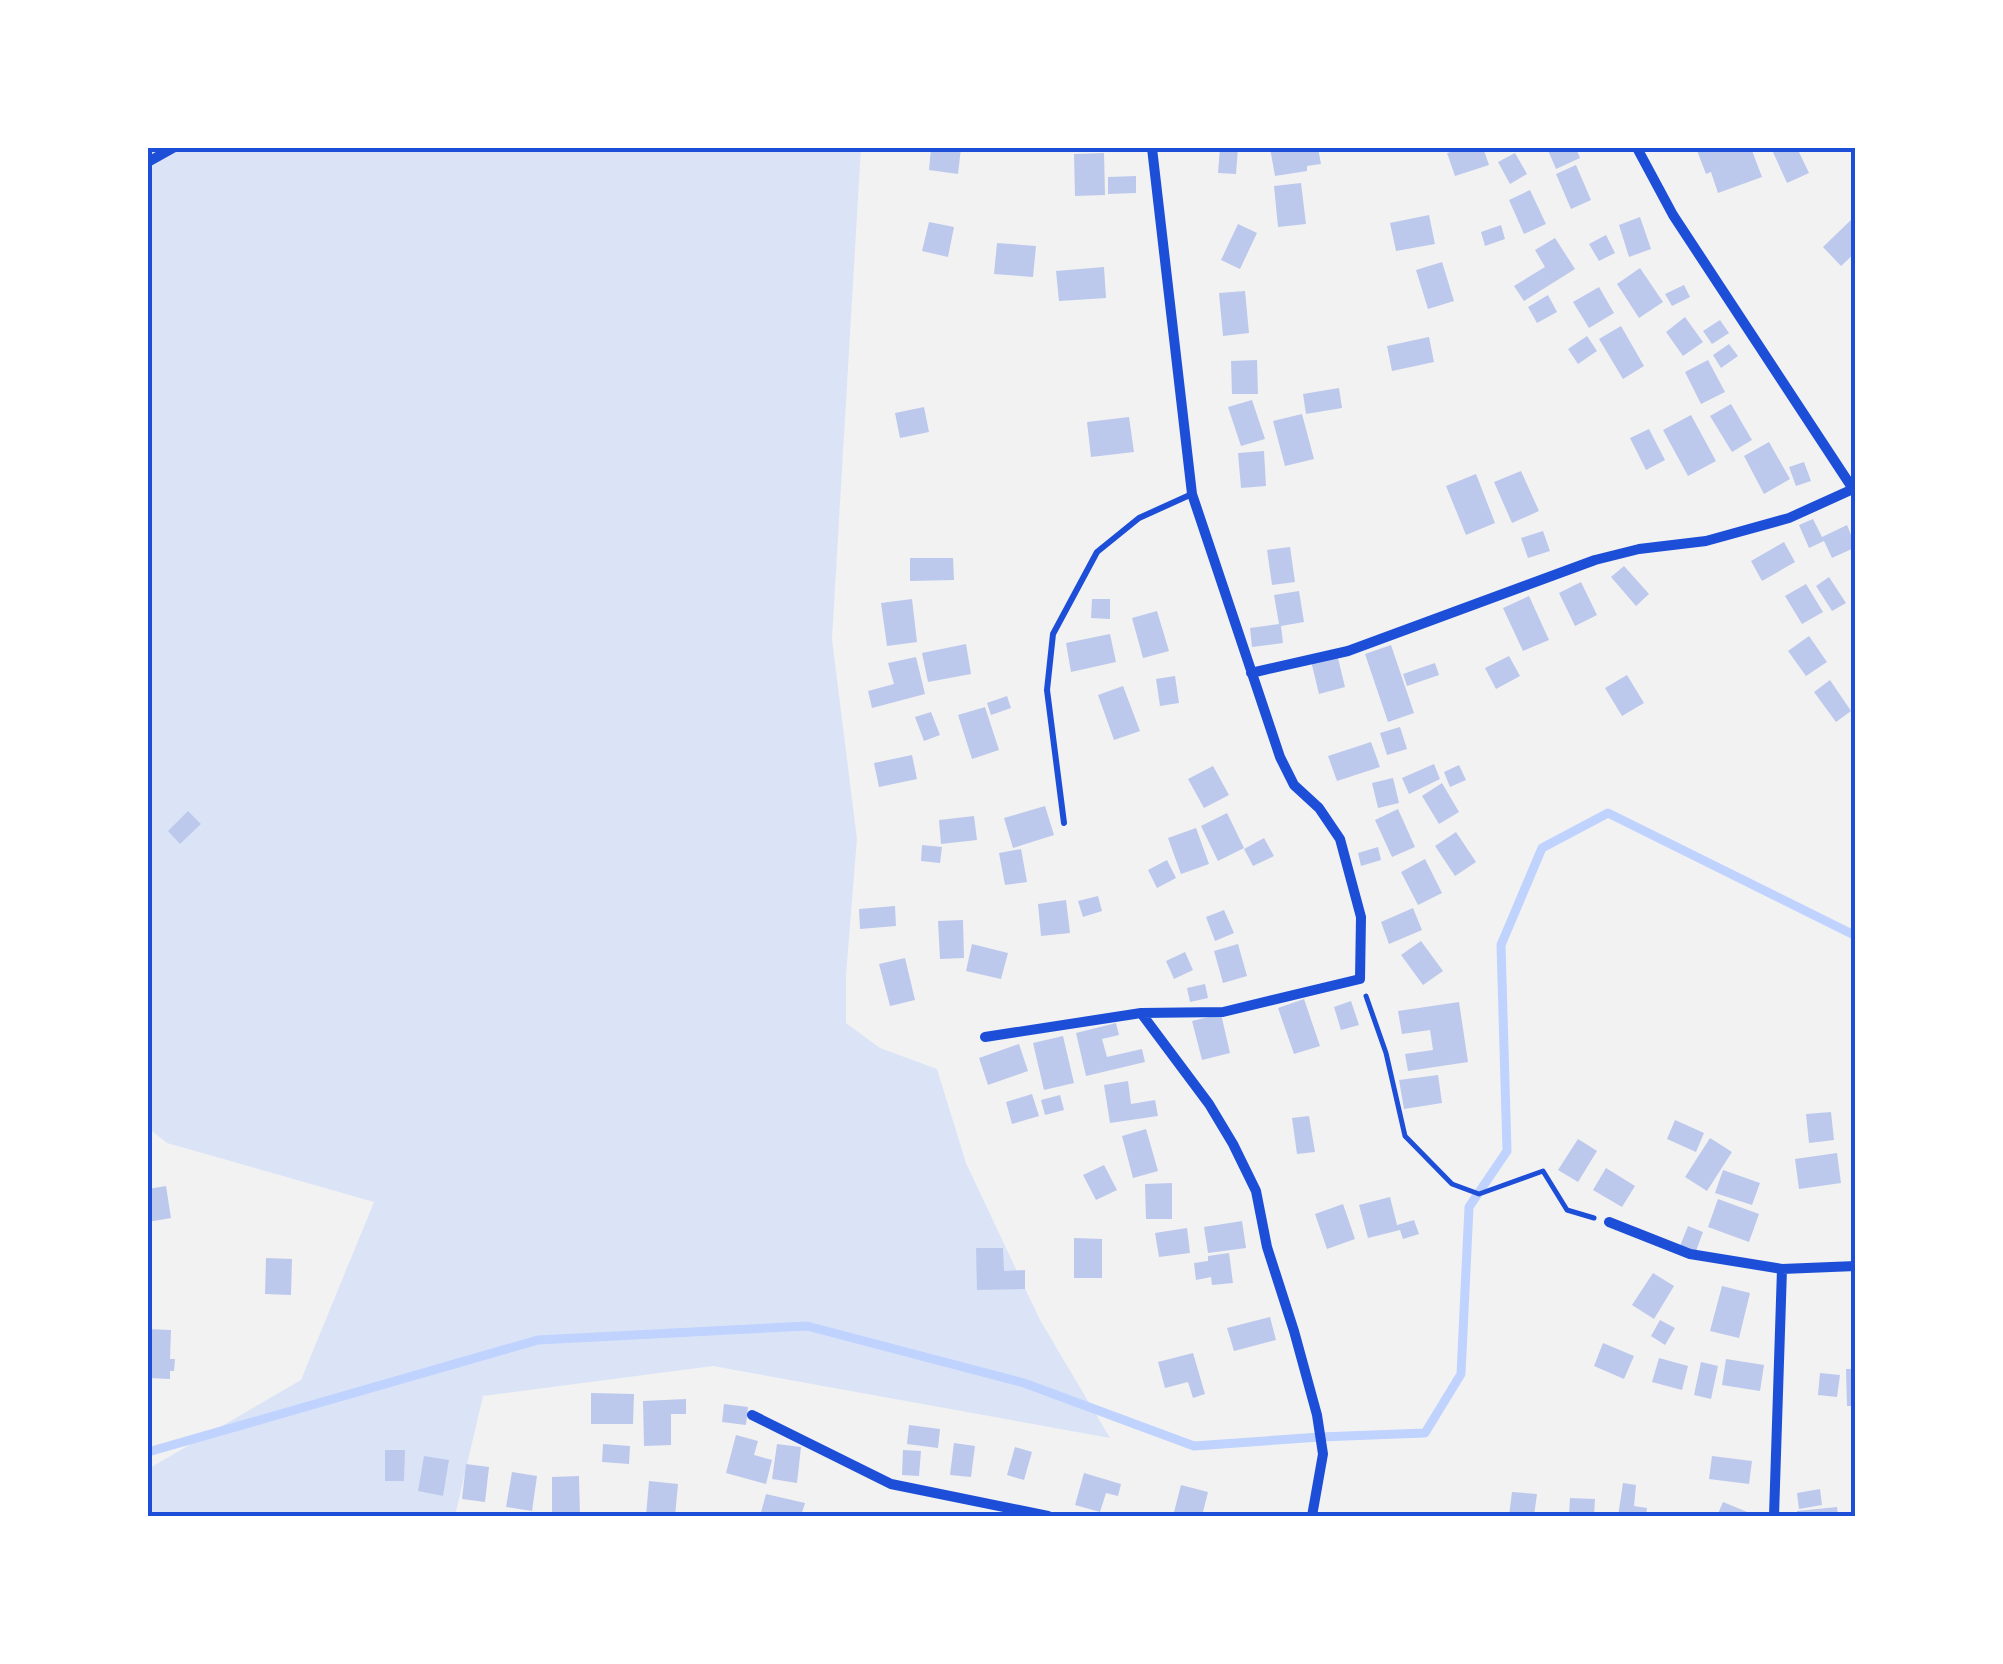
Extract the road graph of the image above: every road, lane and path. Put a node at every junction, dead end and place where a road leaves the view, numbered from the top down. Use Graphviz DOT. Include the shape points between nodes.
graph roads {
  1 [pos="173,148"];
  2 [pos="1152,148"];
  3 [pos="1637,148"];
  4 [pos="148,162"];
  5 [pos="1192,494"];
  6 [pos="1251,673"];
  7 [pos="1064,822"];
  8 [pos="1360,979"];
  9 [pos="1141,1013"];
  10 [pos="985,1037"];
  11 [pos="1610,1222"];
  12 [pos="1856,1266"];
  13 [pos="1782,1269"];
  14 [pos="752,1416"];
  15 [pos="1048,1516"];
  16 [pos="1312,1516"];
  17 [pos="1774,1516"];
  1 -- 4 [label="street"];
  2 -- 5 [label="street"];
  3 -- 6 [label="street" via="1853,489 1789,518 1706,541 1594,560 1348,651"];
  5 -- 6 [label="street"];
  5 -- 7 [label="lane" via="1138,518 1097,552 1054,634 1046,690"];
  6 -- 8 [label="street" via="1294,785 1340,839 1361,917"];
  8 -- 9 [label="street" via="1223,1012"];
  8 -- 11 [label="path" via="1405,1136 1452,1184 1478,1194 1543,1171 1567,1210"];
  9 -- 10 [label="street"];
  9 -- 16 [label="street" via="1209,1104 1256,1191 1324,1454"];
  11 -- 13 [label="street" via="1690,1254"];
  12 -- 13 [label="street"];
  13 -- 17 [label="street"];
  14 -- 15 [label="street" via="891,1484"];
}
